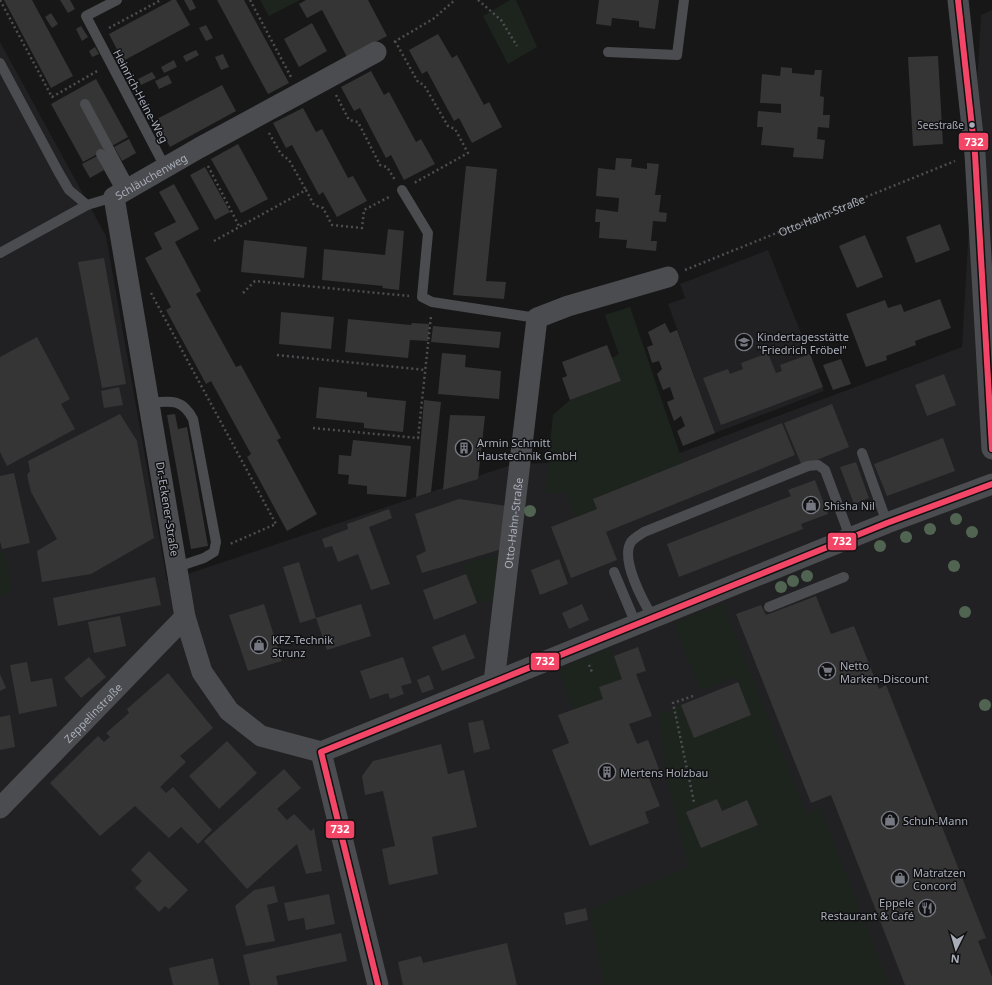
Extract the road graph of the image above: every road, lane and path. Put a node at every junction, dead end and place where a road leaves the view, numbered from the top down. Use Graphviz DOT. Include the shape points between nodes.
graph roads {
  1 [pos="0,0"];
  2 [pos="117,0"];
  3 [pos="162,0"];
  4 [pos="250,0"];
  5 [pos="455,0"];
  6 [pos="478,0"];
  7 [pos="684,0"];
  8 [pos="958,0"];
  9 [pos="96,36"];
  10 [pos="395,41"];
  11 [pos="517,46"];
  12 [pos="376,52"];
  13 [pos="608,52"];
  14 [pos="0,63"];
  15 [pos="110,63"];
  16 [pos="326,78"];
  17 [pos="300,93"];
  18 [pos="85,104"];
  19 [pos="259,115"];
  20 [pos="199,148"];
  21 [pos="101,154"];
  22 [pos="975,154"];
  23 [pos="165,167"];
  24 [pos="306,190"];
  25 [pos="401,190"];
  26 [pos="122,192"];
  27 [pos="87,205"];
  28 [pos="239,226"];
  29 [pos="214,241"];
  30 [pos="0,254"];
  31 [pos="668,276"];
  32 [pos="149,288"];
  33 [pos="243,293"];
  34 [pos="422,297"];
  35 [pos="432,302"];
  36 [pos="537,318"];
  37 [pos="277,355"];
  38 [pos="425,370"];
  39 [pos="150,404"];
  40 [pos="312,428"];
  41 [pos="992,449"];
  42 [pos="862,453"];
  43 [pos="992,484"];
  44 [pos="887,523"];
  45 [pos="850,537"];
  46 [pos="214,552"];
  47 [pos="177,567"];
  48 [pos="614,572"];
  49 [pos="844,577"];
  50 [pos="769,607"];
  51 [pos="185,617"];
  52 [pos="644,621"];
  53 [pos="494,682"];
  54 [pos="693,696"];
  55 [pos="320,752"];
  56 [pos="694,802"];
  57 [pos="0,808"];
  58 [pos="378,985"];
  1 -- 15 [label="path" via="52,97"];
  2 -- 9 [label="lane, Heinrich-Heine-Weg" via="86,16"];
  3 -- 9 [label="path"];
  4 -- 17 [label="path"];
  5 -- 10 [label="path" via="433,19"];
  6 -- 11 [label="path" via="500,20"];
  7 -- 13 [label="lane" via="677,55"];
  8 -- 22 [label="street"];
  9 -- 15 [label="lane, Heinrich-Heine-Weg"];
  10 -- 12 [label="path"];
  10 -- 25 [label="path" via="418,82 424,85 448,126 455,129 468,153"];
  12 -- 16 [label="street, Schläuchenweg"];
  14 -- 27 [label="lane" via="69,190"];
  15 -- 23 [label="lane, Heinrich-Heine-Weg"];
  16 -- 17 [label="street, Schläuchenweg"];
  16 -- 25 [label="path" via="350,120 358,122 380,165 387,167"];
  17 -- 19 [label="street, Schläuchenweg"];
  18 -- 26 [label="lane"];
  19 -- 20 [label="street, Schläuchenweg"];
  19 -- 24 [label="path" via="281,154 289,160"];
  20 -- 23 [label="street, Schläuchenweg"];
  20 -- 28 [label="path"];
  21 -- 26 [label="lane"];
  22 -- 31 [label="path, Otto-Hahn-Straße"];
  22 -- 41 [label="street"];
  23 -- 26 [label="street, Schläuchenweg"];
  24 -- 25 [label="path" via="314,205 323,208 332,225 362,228 364,210"];
  24 -- 28 [label="path"];
  25 -- 34 [label="lane" via="428,234"];
  26 -- 27 [label="lane, Schläuchenweg"];
  26 -- 39 [label="street, Dr.-Eckener-Straße"];
  27 -- 30 [label="lane, Schläuchenweg"];
  28 -- 29 [label="path"];
  31 -- 36 [label="street"];
  32 -- 46 [label="path" via="276,524"];
  33 -- 34 [label="path" via="255,281"];
  34 -- 35 [label="lane"];
  35 -- 36 [label="lane"];
  35 -- 38 [label="path"];
  36 -- 53 [label="street, Otto-Hahn-Straße"];
  37 -- 38 [label="path"];
  38 -- 40 [label="path" via="418,438"];
  39 -- 46 [label="lane" via="179,403 188,409 193,419 216,542"];
  39 -- 47 [label="street, Dr.-Eckener-Straße"];
  42 -- 44 [label="lane"];
  43 -- 44 [label="street"];
  44 -- 45 [label="street"];
  45 -- 52 [label="street"];
  45 -- 52 [label="lane" via="824,470 818,465 808,466 644,532 630,544 628,564"];
  46 -- 47 [label="lane"];
  47 -- 51 [label="street, Dr.-Eckener-Straße"];
  48 -- 52 [label="lane"];
  49 -- 50 [label="lane"];
  51 -- 55 [label="street, Dr.-Eckener-Straße" via="202,672 229,711 261,736"];
  51 -- 57 [label="street, Zeppelinstraße"];
  52 -- 53 [label="street"];
  53 -- 55 [label="street"];
  54 -- 56 [label="path" via="673,703"];
  55 -- 58 [label="street"];
}
